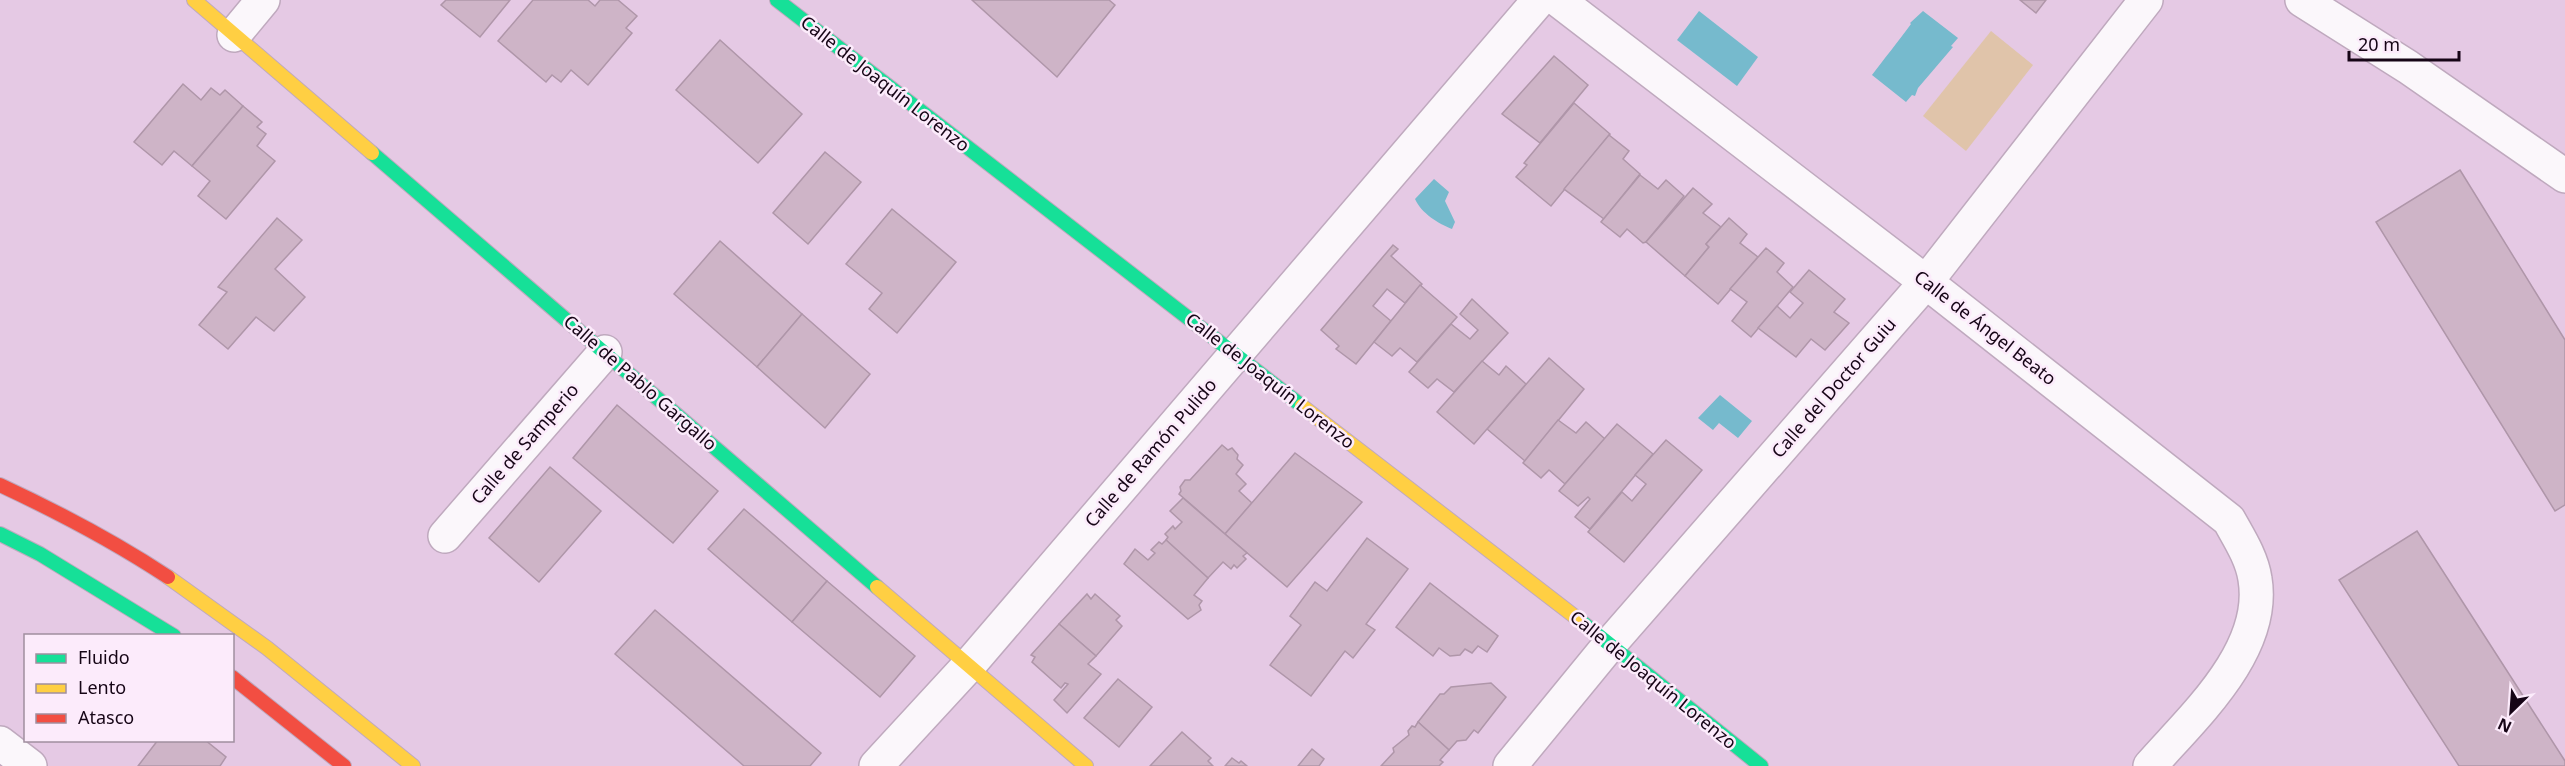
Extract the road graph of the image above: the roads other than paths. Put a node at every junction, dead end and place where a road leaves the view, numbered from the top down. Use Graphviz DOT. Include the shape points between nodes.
graph roads {
  1 [pos="194,0"];
  2 [pos="263,0"];
  3 [pos="777,0"];
  4 [pos="1539,0"];
  5 [pos="1558,0"];
  6 [pos="2146,0"];
  7 [pos="2302,0"];
  8 [pos="234,35"];
  9 [pos="2565,176"];
  10 [pos="1926,282"];
  11 [pos="605,352"];
  12 [pos="1236,355"];
  13 [pos="0,485"];
  14 [pos="0,534"];
  15 [pos="445,536"];
  16 [pos="171,634"];
  17 [pos="1610,644"];
  18 [pos="970,664"];
  19 [pos="234,679"];
  20 [pos="0,743"];
  21 [pos="30,766"];
  22 [pos="344,766"];
  23 [pos="413,766"];
  24 [pos="876,766"];
  25 [pos="1086,766"];
  26 [pos="1510,766"];
  27 [pos="1761,766"];
  28 [pos="2150,766"];
  1 -- 8 [label="street, Calle de Pablo Gargallo"];
  2 -- 8 [label="street"];
  3 -- 12 [label="street, Calle de Joaquín Lorenzo"];
  4 -- 12 [label="street, Calle de Ramón Pulido"];
  5 -- 10 [label="street, Calle de Ángel Beato"];
  6 -- 10 [label="street, Calle del Doctor Guiu"];
  7 -- 9 [label="street" via="2408,67"];
  8 -- 11 [label="street, Calle de Pablo Gargallo"];
  10 -- 17 [label="street, Calle del Doctor Guiu"];
  10 -- 28 [label="street, Calle de Ángel Beato" via="2229,520 2245,548 2255,578 2253,626 2242,652 2226,677"];
  11 -- 15 [label="street, Calle de Samperio"];
  11 -- 18 [label="street, Calle de Pablo Gargallo"];
  12 -- 17 [label="street, Calle de Joaquín Lorenzo"];
  12 -- 18 [label="street, Calle de Ramón Pulido"];
  13 -- 23 [label="street" via="137,557 196,596 288,664"];
  14 -- 16 [label="street"];
  17 -- 26 [label="street, Calle del Doctor Guiu"];
  17 -- 27 [label="street, Calle de Joaquín Lorenzo"];
  18 -- 24 [label="street, Calle de Ramón Pulido"];
  18 -- 25 [label="street, Calle de Pablo Gargallo"];
  19 -- 22 [label="street"];
  20 -- 21 [label="street"];
}
